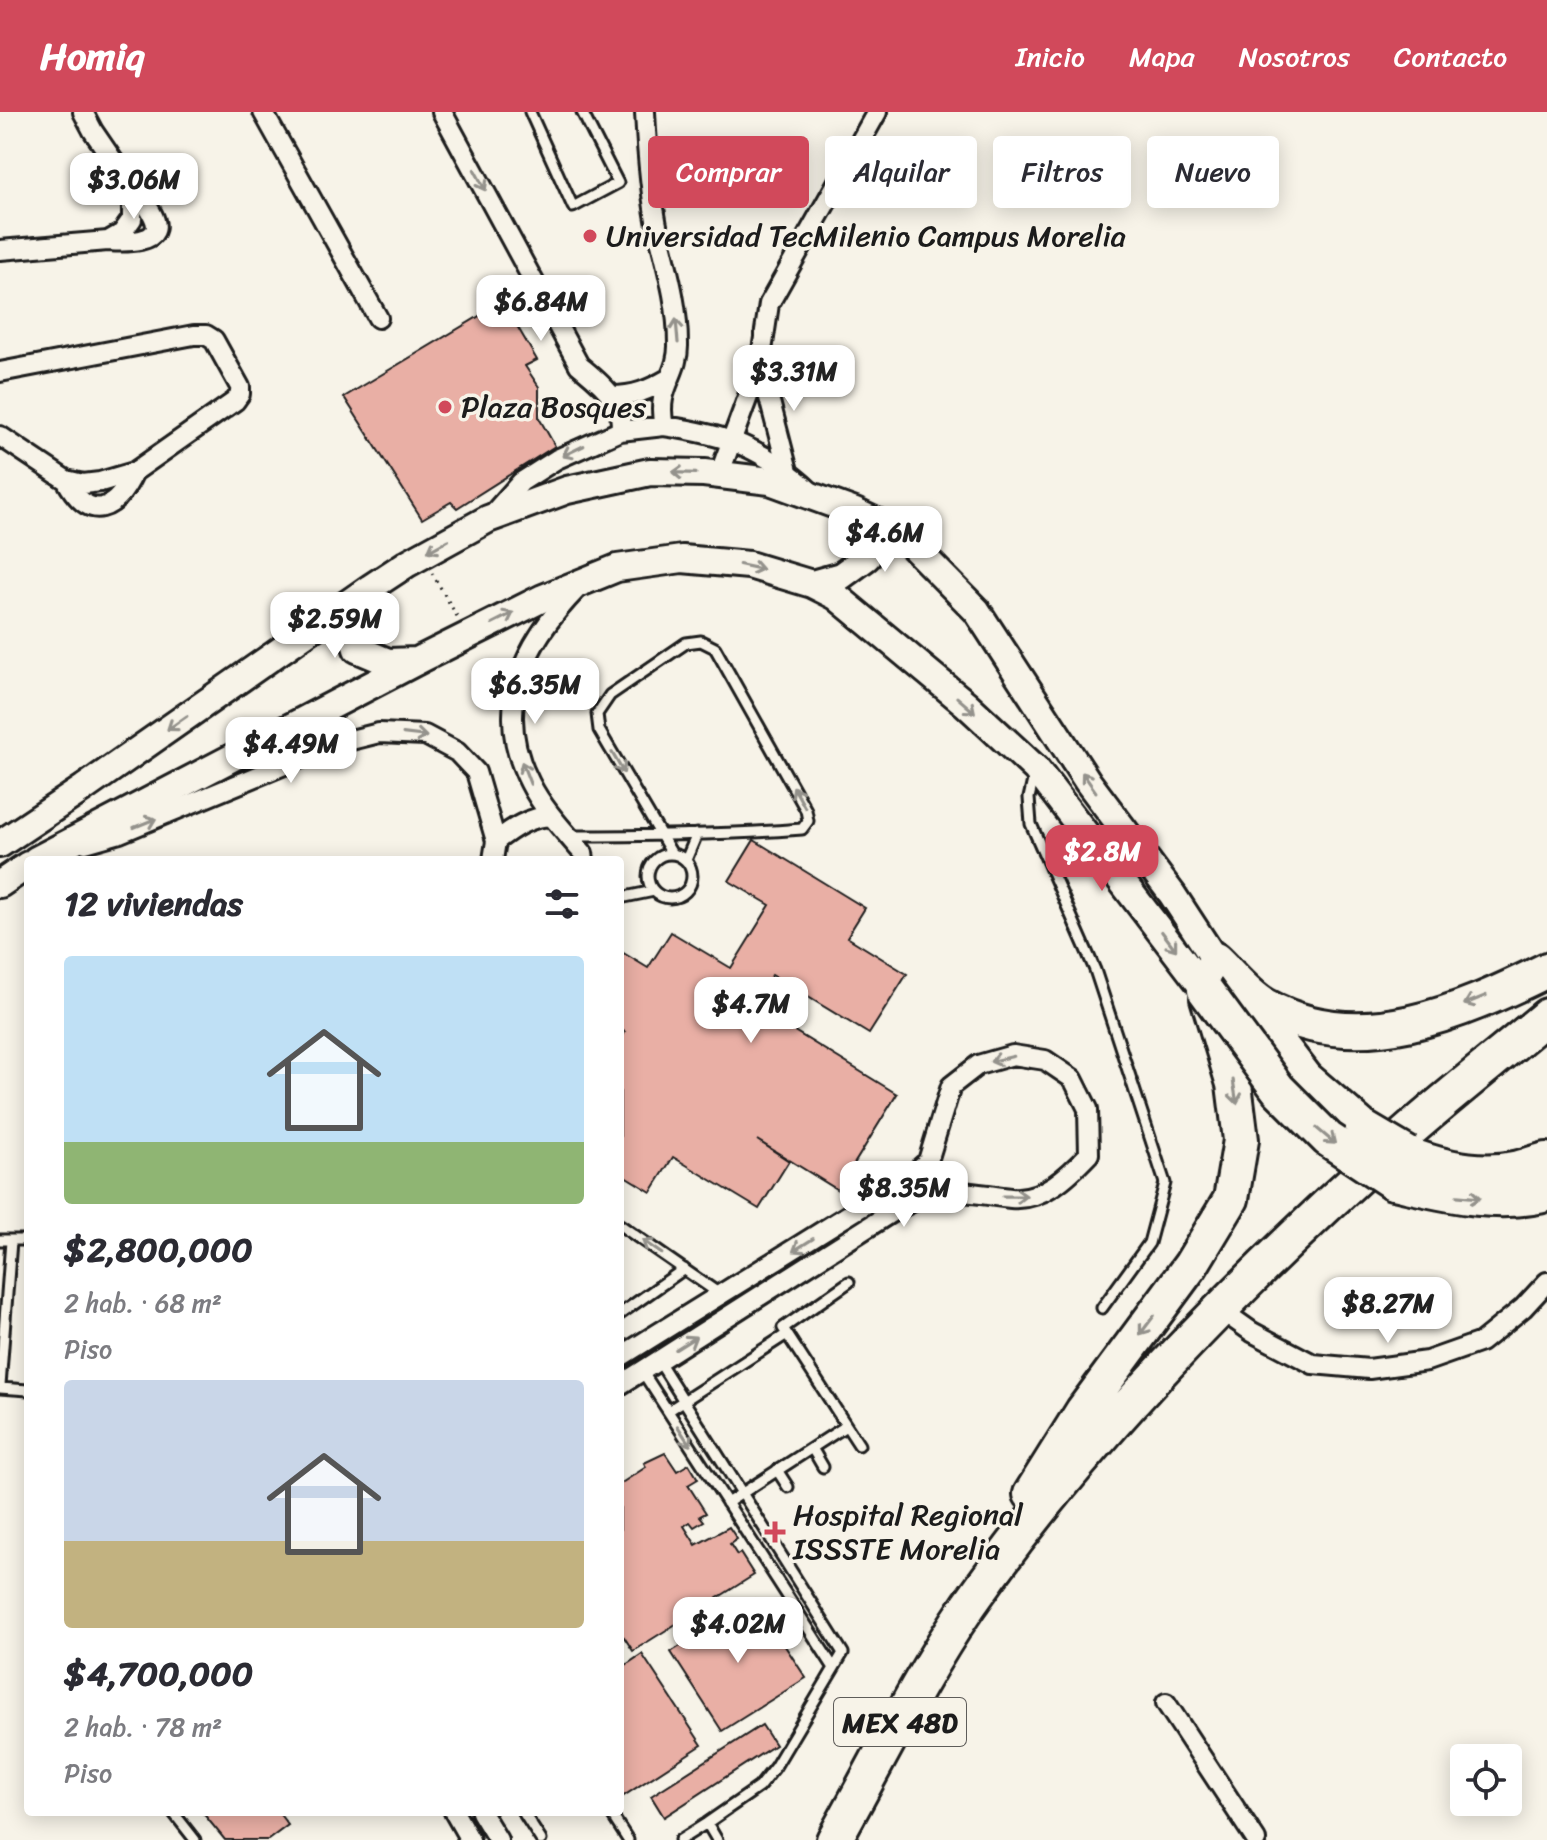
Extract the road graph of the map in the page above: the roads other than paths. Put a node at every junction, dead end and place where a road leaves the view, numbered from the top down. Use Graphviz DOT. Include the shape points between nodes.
graph roads {
  1 [pos="83,112"];
  2 [pos="263,112"];
  3 [pos="442,112"];
  4 [pos="530,112"];
  5 [pos="582,112"];
  6 [pos="645,112"];
  7 [pos="877,112"];
  8 [pos="132,188"];
  9 [pos="108,241"];
  10 [pos="0,250"];
  11 [pos="378,318"];
  12 [pos="760,364"];
  13 [pos="0,372"];
  14 [pos="668,379"];
  15 [pos="612,396"];
  16 [pos="664,426"];
  17 [pos="620,431"];
  18 [pos="0,436"];
  19 [pos="734,440"];
  20 [pos="788,471"];
  21 [pos="719,475"];
  22 [pos="818,499"];
  23 [pos="855,512"];
  24 [pos="488,519"];
  25 [pos="586,580"];
  26 [pos="812,584"];
  27 [pos="370,588"];
  28 [pos="417,661"];
  29 [pos="1036,769"];
  30 [pos="551,816"];
  31 [pos="697,834"];
  32 [pos="568,836"];
  33 [pos="660,836"];
  34 [pos="496,841"];
  35 [pos="0,844"];
  36 [pos="672,854"];
  37 [pos="44,856"];
  38 [pos="48,856"];
  39 [pos="494,856"];
  40 [pos="583,856"];
  41 [pos="686,860"];
  42 [pos="24,868"];
  43 [pos="0,884"];
  44 [pos="654,891"];
  45 [pos="624,897"];
  46 [pos="1547,970"];
  47 [pos="1210,975"];
  48 [pos="1547,1016"];
  49 [pos="1547,1160"];
  50 [pos="1400,1168"];
  51 [pos="1547,1194"];
  52 [pos="624,1228"];
  53 [pos="5,1240"];
  54 [pos="684,1269"];
  55 [pos="849,1282"];
  56 [pos="1547,1282"];
  57 [pos="721,1295"];
  58 [pos="1102,1308"];
  59 [pos="1221,1310"];
  60 [pos="624,1311"];
  61 [pos="787,1334"];
  62 [pos="624,1355"];
  63 [pos="650,1366"];
  64 [pos="624,1382"];
  65 [pos="0,1387"];
  66 [pos="24,1390"];
  67 [pos="684,1400"];
  68 [pos="668,1411"];
  69 [pos="846,1426"];
  70 [pos="859,1445"];
  71 [pos="812,1448"];
  72 [pos="823,1467"];
  73 [pos="777,1470"];
  74 [pos="788,1487"];
  75 [pos="743,1493"];
  76 [pos="727,1503"];
  77 [pos="792,1570"];
  78 [pos="777,1580"];
  79 [pos="969,1605"];
  80 [pos="834,1668"];
  81 [pos="1166,1703"];
  82 [pos="176,1816"];
  83 [pos="456,1816"];
  84 [pos="483,1816"];
  85 [pos="526,1816"];
  86 [pos="613,1816"];
  87 [pos="707,1823"];
  88 [pos="195,1840"];
  89 [pos="470,1840"];
  90 [pos="498,1840"];
  91 [pos="541,1840"];
  92 [pos="628,1840"];
  93 [pos="680,1840"];
  94 [pos="717,1840"];
  95 [pos="834,1840"];
  96 [pos="1256,1840"];
  1 -- 8 [label="street"];
  2 -- 11 [label="street"];
  3 -- 15 [label="street, one-way" via="579,365"];
  4 -- 5 [label="lane" via="573,207 618,183"];
  14 -- 6 [label="street, one-way" via="679,347 673,288 647,164"];
  7 -- 12 [label="street" via="769,304"];
  8 -- 9 [label="street" via="132,219"];
  8 -- 9 [label="street" via="156,217 156,230 135,243"];
  9 -- 10 [label="street"];
  12 -- 19 [label="street"];
  12 -- 20 [label="street"];
  13 -- 18 [label="street" via="206,335 214,340 240,394 134,472 117,501 105,507 76,498 66,480"];
  14 -- 15 [label="street" via="629,396"];
  14 -- 16 [label="street" via="661,397"];
  15 -- 17 [label="street" via="622,419"];
  16 -- 17 [label="street"];
  16 -- 19 [label="street"];
  17 -- 24 [label="street, one-way" via="521,482"];
  19 -- 20 [label="street"];
  19 -- 21 [label="street"];
  20 -- 22 [label="street"];
  21 -- 22 [label="street" via="770,481"];
  21 -- 24 [label="street, one-way" via="650,472 567,490"];
  22 -- 23 [label="street"];
  23 -- 26 [label="street" via="867,541 867,557 841,576"];
  47 -- 23 [label="street, one-way" via="1172,894 1088,782 977,611 900,533"];
  24 -- 27 [label="street, one-way"];
  25 -- 26 [label="street, one-way" via="617,568 682,559 749,565"];
  28 -- 25 [label="street, one-way"];
  30 -- 25 [label="street, one-way" via="529,783 513,738 515,691 525,658 543,628"];
  26 -- 29 [label="street, one-way" via="836,596"];
  27 -- 28 [label="street" via="354,615 351,631 357,649 388,662"];
  27 -- 35 [label="street, one-way"];
  28 -- 37 [label="street"];
  29 -- 47 [label="street, one-way"];
  29 -- 58 [label="lane" via="1029,798 1031,824 1095,970 1165,1183 1149,1243"];
  30 -- 32 [label="street"];
  30 -- 34 [label="street" via="516,825"];
  31 -- 33 [label="lane"];
  31 -- 33 [label="lane, one-way" via="802,829 808,821 715,648 701,641 686,643 610,695 597,714 599,730"];
  31 -- 41 [label="lane"];
  32 -- 33 [label="lane"];
  32 -- 40 [label="street"];
  33 -- 36 [label="lane"];
  38 -- 34 [label="street, one-way" via="120,833 335,744 379,733 425,735 457,752 476,772"];
  34 -- 39 [label="street"];
  36 -- 41 [label="lane"];
  36 -- 44 [label="lane" via="652,863 648,878"];
  41 -- 44 [label="lane" via="692,874 688,889 668,898"];
  42 -- 43 [label="street"];
  44 -- 45 [label="lane"];
  46 -- 47 [label="highway, one-way" via="1435,1017 1377,1030 1333,1030 1300,1022"];
  47 -- 50 [label="highway, bridge" via="1306,1079"];
  47 -- 50 [label="highway, one-way, bridge" via="1278,1089 1328,1139"];
  47 -- 79 [label="highway, one-way" via="1241,1140 1231,1199 1191,1265 1083,1411 1008,1529"];
  48 -- 59 [label="highway, MEX 48D" via="1397,1142"];
  49 -- 50 [label="highway" via="1516,1169 1469,1171 1431,1163"];
  50 -- 51 [label="highway, one-way" via="1464,1197 1524,1199"];
  54 -- 52 [label="lane, one-way"];
  53 -- 65 [label="lane"];
  54 -- 57 [label="lane"];
  54 -- 60 [label="lane"];
  55 -- 61 [label="lane" via="783,1328"];
  56 -- 59 [label="street" via="1481,1342 1427,1361 1369,1369 1313,1364"];
  57 -- 62 [label="street"];
  63 -- 57 [label="street, one-way" via="923,1196 982,1193 1014,1199 1038,1194 1066,1178 1089,1154 1088,1109 1073,1079 1045,1060 1013,1055 978,1065 951,1086 928,1161 892,1190"];
  59 -- 79 [label="highway, MEX 48D" via="1078,1465"];
  61 -- 67 [label="lane"];
  61 -- 69 [label="lane"];
  63 -- 64 [label="street"];
  63 -- 67 [label="lane"];
  63 -- 68 [label="lane"];
  65 -- 66 [label="lane"];
  67 -- 68 [label="lane"];
  67 -- 75 [label="lane"];
  68 -- 76 [label="lane, one-way"];
  69 -- 70 [label="lane"];
  69 -- 71 [label="lane"];
  71 -- 72 [label="lane"];
  71 -- 73 [label="lane"];
  73 -- 74 [label="lane"];
  73 -- 75 [label="lane"];
  75 -- 76 [label="lane"];
  75 -- 77 [label="lane"];
  76 -- 78 [label="lane"];
  77 -- 78 [label="lane"];
  77 -- 80 [label="lane" via="843,1653"];
  78 -- 80 [label="lane"];
  79 -- 95 [label="highway, MEX 48D"];
  80 -- 87 [label="lane" via="759,1787"];
  81 -- 96 [label="street"];
  82 -- 88 [label="lane"];
  83 -- 89 [label="street"];
  84 -- 90 [label="street"];
  85 -- 91 [label="lane"];
  86 -- 92 [label="lane"];
  87 -- 93 [label="lane"];
  87 -- 94 [label="lane"];
}
